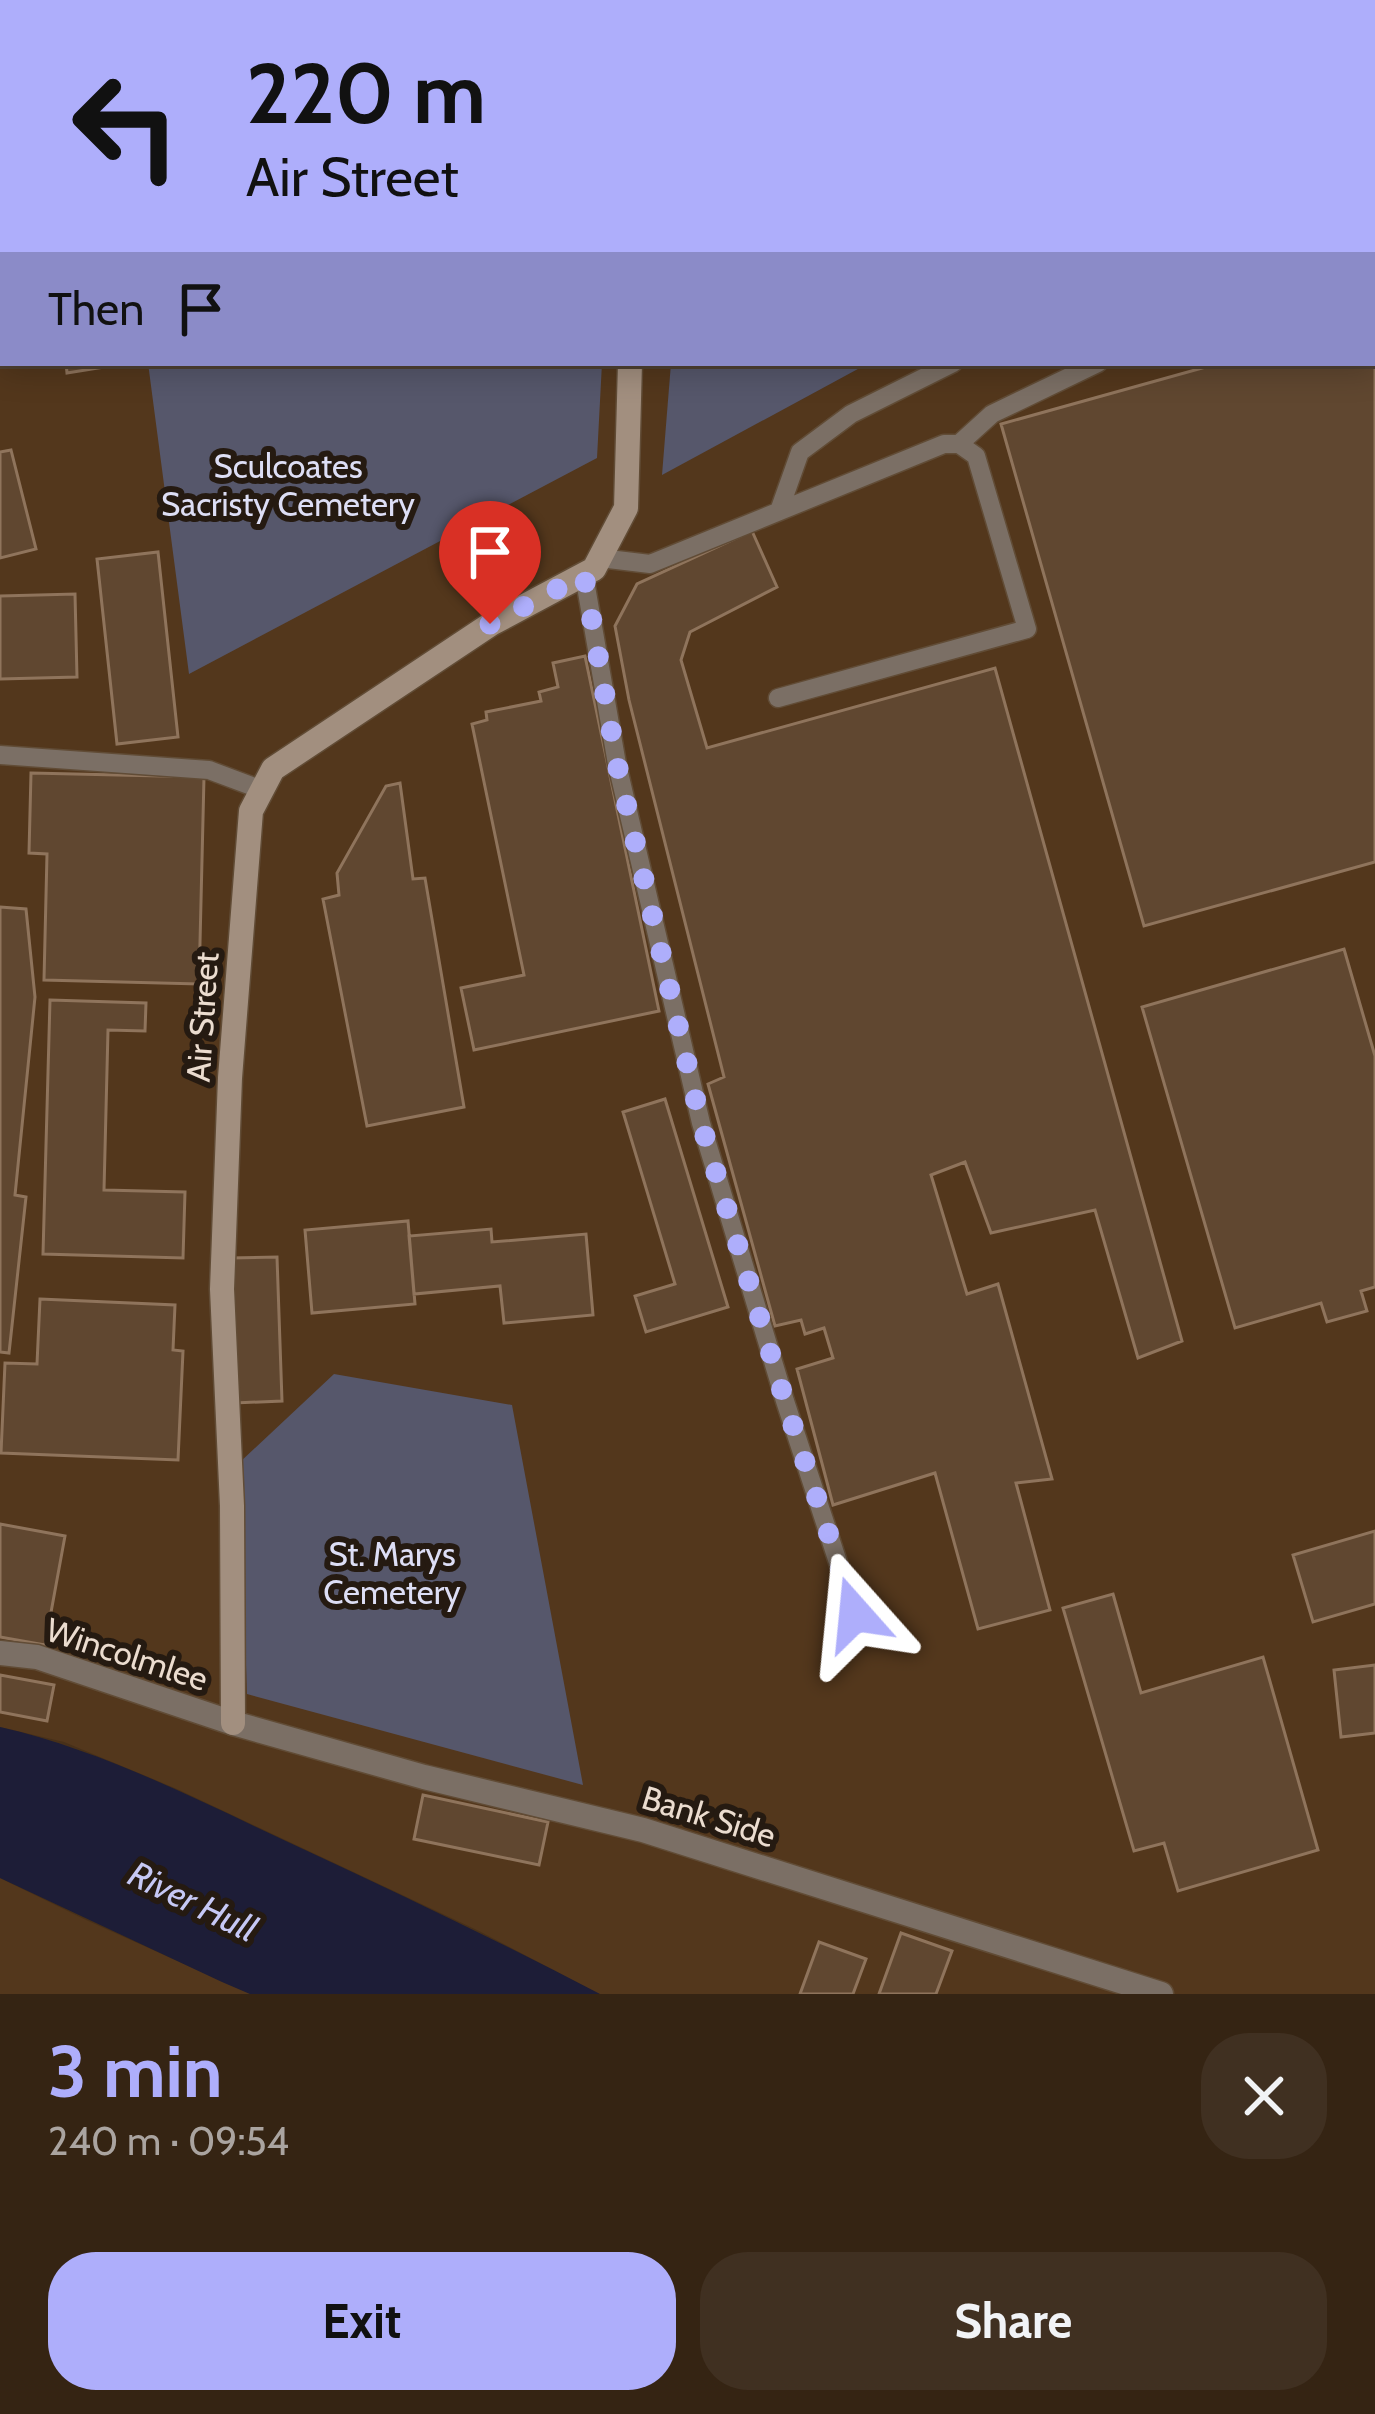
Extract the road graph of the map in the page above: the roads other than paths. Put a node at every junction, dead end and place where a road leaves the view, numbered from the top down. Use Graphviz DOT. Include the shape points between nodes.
graph roads {
  1 [pos="630,366"];
  2 [pos="947,366"];
  3 [pos="1092,366"];
  4 [pos="959,444"];
  5 [pos="778,512"];
  6 [pos="592,566"];
  7 [pos="778,698"];
  8 [pos="0,755"];
  9 [pos="262,790"];
  10 [pos="855,1614"];
  11 [pos="0,1653"];
  12 [pos="233,1723"];
  13 [pos="1161,1994"];
  1 -- 6 [label="street" via="626,508"];
  2 -- 5 [label="lane" via="851,414 800,452"];
  3 -- 4 [label="lane" via="992,414"];
  4 -- 5 [label="lane"];
  4 -- 7 [label="lane" via="976,456 1027,629"];
  5 -- 6 [label="lane" via="650,564"];
  6 -- 9 [label="street" via="273,769"];
  6 -- 10 [label="lane" via="617,764 701,1123"];
  8 -- 9 [label="lane" via="209,770"];
  9 -- 12 [label="street, Air Street" via="251,812 222,1289"];
  11 -- 12 [label="street, Wincolmlee" via="37,1657"];
  12 -- 13 [label="street, Bank Side" via="644,1830"];
}
